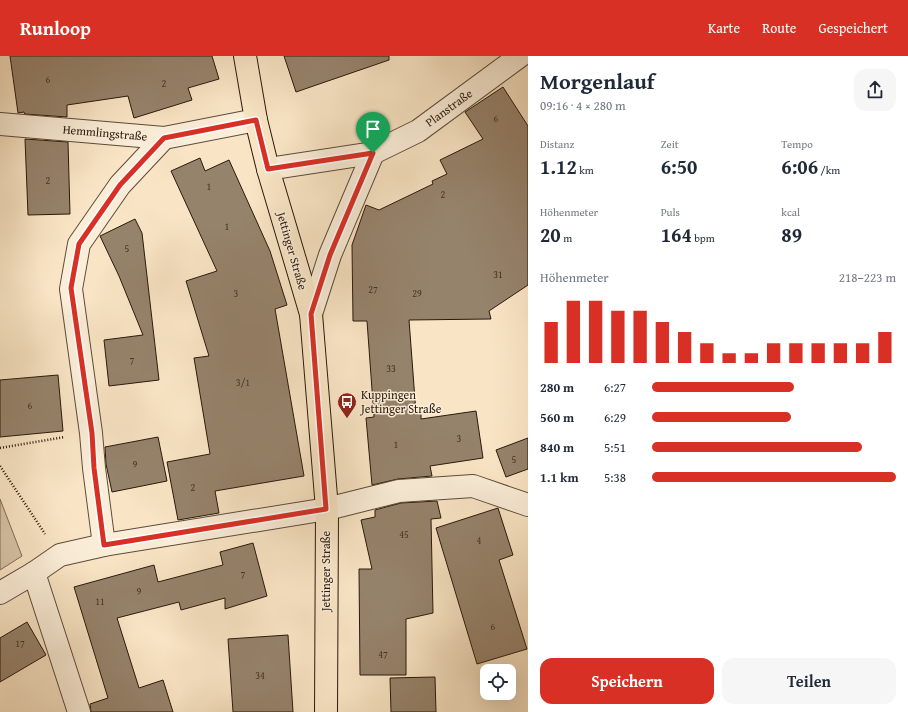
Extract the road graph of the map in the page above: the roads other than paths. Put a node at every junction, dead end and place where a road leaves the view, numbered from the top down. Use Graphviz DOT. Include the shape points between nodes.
graph roads {
  1 [pos="245,56"];
  2 [pos="520,56"];
  3 [pos="256,120"];
  4 [pos="0,124"];
  5 [pos="164,138"];
  6 [pos="373,153"];
  7 [pos="268,169"];
  8 [pos="311,314"];
  9 [pos="528,504"];
  10 [pos="326,509"];
  11 [pos="104,545"];
  12 [pos="34,573"];
  13 [pos="0,593"];
  14 [pos="79,712"];
  15 [pos="326,712"];
  1 -- 3 [label="main road, Jettinger Straße"];
  2 -- 6 [label="street, Planstraße" via="418,131"];
  3 -- 5 [label="street, Hemmlingstraße"];
  3 -- 7 [label="main road, Jettinger Straße"];
  4 -- 5 [label="street, Hemmlingstraße"];
  5 -- 11 [label="street" via="120,185 79,244 71,288 92,433"];
  6 -- 7 [label="street, Planstraße"];
  6 -- 8 [label="street" via="330,255"];
  7 -- 8 [label="main road, Jettinger Straße"];
  8 -- 10 [label="main road, Jettinger Straße"];
  9 -- 10 [label="street" via="473,486 399,491"];
  10 -- 11 [label="street"];
  10 -- 15 [label="main road, Jettinger Straße"];
  11 -- 12 [label="street" via="60,556"];
  12 -- 13 [label="street"];
  12 -- 14 [label="street"];
}
